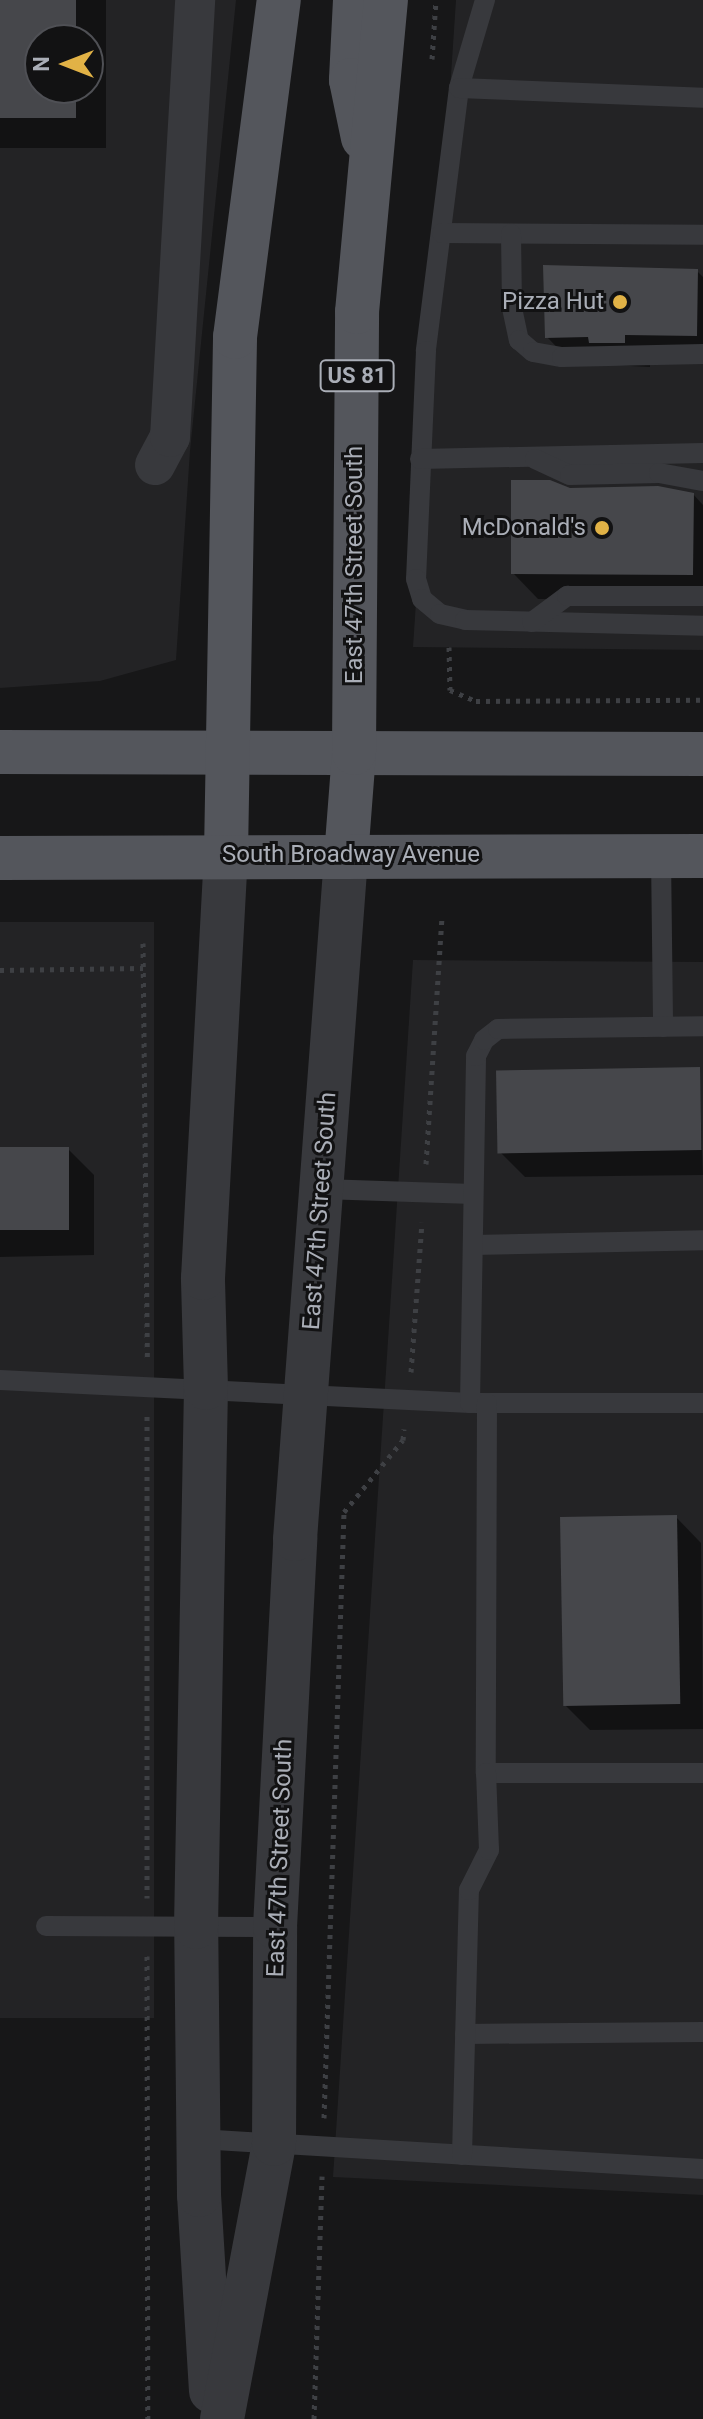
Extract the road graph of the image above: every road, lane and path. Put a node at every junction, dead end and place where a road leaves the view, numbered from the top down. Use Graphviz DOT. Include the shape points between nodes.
graph roads {
  1 [pos="195,0"];
  2 [pos="279,0"];
  3 [pos="355,0"];
  4 [pos="386,0"];
  5 [pos="485,0"];
  6 [pos="459,88"];
  7 [pos="703,98"];
  8 [pos="371,179"];
  9 [pos="442,233"];
  10 [pos="511,234"];
  11 [pos="703,235"];
  12 [pos="703,354"];
  13 [pos="703,453"];
  14 [pos="530,457"];
  15 [pos="420,459"];
  16 [pos="155,465"];
  17 [pos="703,481"];
  18 [pos="703,596"];
  19 [pos="532,622"];
  20 [pos="703,626"];
  21 [pos="449,638"];
  22 [pos="703,700"];
  23 [pos="0,752"];
  24 [pos="354,753"];
  25 [pos="703,754"];
  26 [pos="227,755"];
  27 [pos="226,854"];
  28 [pos="682,856"];
  29 [pos="346,857"];
  30 [pos="0,858"];
  31 [pos="442,918"];
  32 [pos="143,943"];
  33 [pos="143,968"];
  34 [pos="0,970"];
  35 [pos="703,1026"];
  36 [pos="663,1027"];
  37 [pos="322,1189"];
  38 [pos="424,1192"];
  39 [pos="473,1194"];
  40 [pos="703,1240"];
  41 [pos="473,1245"];
  42 [pos="0,1380"];
  43 [pos="147,1386"];
  44 [pos="206,1388"];
  45 [pos="306,1398"];
  46 [pos="408,1401"];
  47 [pos="479,1403"];
  48 [pos="703,1403"];
  49 [pos="486,1773"];
  50 [pos="703,1773"];
  51 [pos="46,1926"];
  52 [pos="147,1927"];
  53 [pos="196,1927"];
  54 [pos="275,1927"];
  55 [pos="703,2032"];
  56 [pos="465,2034"];
  57 [pos="199,2139"];
  58 [pos="274,2144"];
  59 [pos="323,2146"];
  60 [pos="462,2155"];
  61 [pos="703,2169"];
  62 [pos="148,2419"];
  63 [pos="212,2419"];
  64 [pos="222,2419"];
  65 [pos="314,2419"];
  1 -- 16 [label="street" via="170,437"];
  2 -- 26 [label="main road" via="235,337"];
  3 -- 8 [label="main road" via="351,80"];
  4 -- 8 [label="main road, East 47th Street South / US 81"];
  5 -- 6 [label="lane"];
  6 -- 7 [label="lane"];
  6 -- 9 [label="lane"];
  8 -- 24 [label="main road, East 47th Street South / US 81" via="357,312"];
  9 -- 10 [label="lane"];
  9 -- 15 [label="lane" via="426,351"];
  10 -- 11 [label="lane"];
  10 -- 12 [label="lane" via="512,308 519,340 533,352 562,357"];
  13 -- 14 [label="lane"];
  14 -- 15 [label="lane"];
  14 -- 17 [label="lane" via="570,475 659,473"];
  15 -- 19 [label="lane" via="416,579 422,599 440,614 465,620"];
  18 -- 19 [label="lane" via="567,596"];
  19 -- 20 [label="lane"];
  21 -- 22 [label="path" via="450,690 476,701"];
  23 -- 26 [label="main road"];
  24 -- 25 [label="main road"];
  24 -- 26 [label="main road"];
  24 -- 29 [label="main road, East 47th Street South / US 81"];
  26 -- 27 [label="main road"];
  27 -- 29 [label="main road, South Broadway Avenue"];
  27 -- 30 [label="main road, South Broadway Avenue"];
  27 -- 44 [label="street" via="203,1278"];
  28 -- 29 [label="main road, South Broadway Avenue"];
  28 -- 36 [label="lane"];
  29 -- 37 [label="street, East 47th Street South"];
  31 -- 38 [label="path"];
  32 -- 33 [label="path"];
  33 -- 34 [label="path"];
  33 -- 43 [label="path"];
  35 -- 36 [label="lane"];
  36 -- 39 [label="lane" via="498,1029 484,1040 476,1056"];
  37 -- 38 [label="lane"];
  37 -- 45 [label="street, East 47th Street South"];
  38 -- 39 [label="lane"];
  38 -- 46 [label="path"];
  39 -- 41 [label="lane"];
  40 -- 41 [label="lane"];
  41 -- 47 [label="lane"];
  42 -- 43 [label="lane"];
  43 -- 44 [label="lane"];
  43 -- 52 [label="path"];
  44 -- 45 [label="lane"];
  44 -- 53 [label="street"];
  45 -- 46 [label="lane"];
  45 -- 54 [label="street, East 47th Street South"];
  46 -- 47 [label="lane"];
  46 -- 59 [label="path" via="403,1440 344,1512"];
  47 -- 48 [label="lane"];
  47 -- 49 [label="lane"];
  49 -- 50 [label="lane"];
  49 -- 56 [label="lane" via="489,1850 469,1890"];
  51 -- 52 [label="lane"];
  52 -- 53 [label="lane"];
  52 -- 62 [label="path"];
  53 -- 54 [label="lane"];
  53 -- 57 [label="street"];
  54 -- 58 [label="street, East 47th Street South"];
  55 -- 56 [label="lane"];
  56 -- 60 [label="lane"];
  57 -- 58 [label="lane"];
  57 -- 63 [label="street"];
  58 -- 59 [label="lane"];
  58 -- 64 [label="street, East 47th Street South"];
  59 -- 60 [label="lane"];
  59 -- 65 [label="path"];
  60 -- 61 [label="lane"];
}
